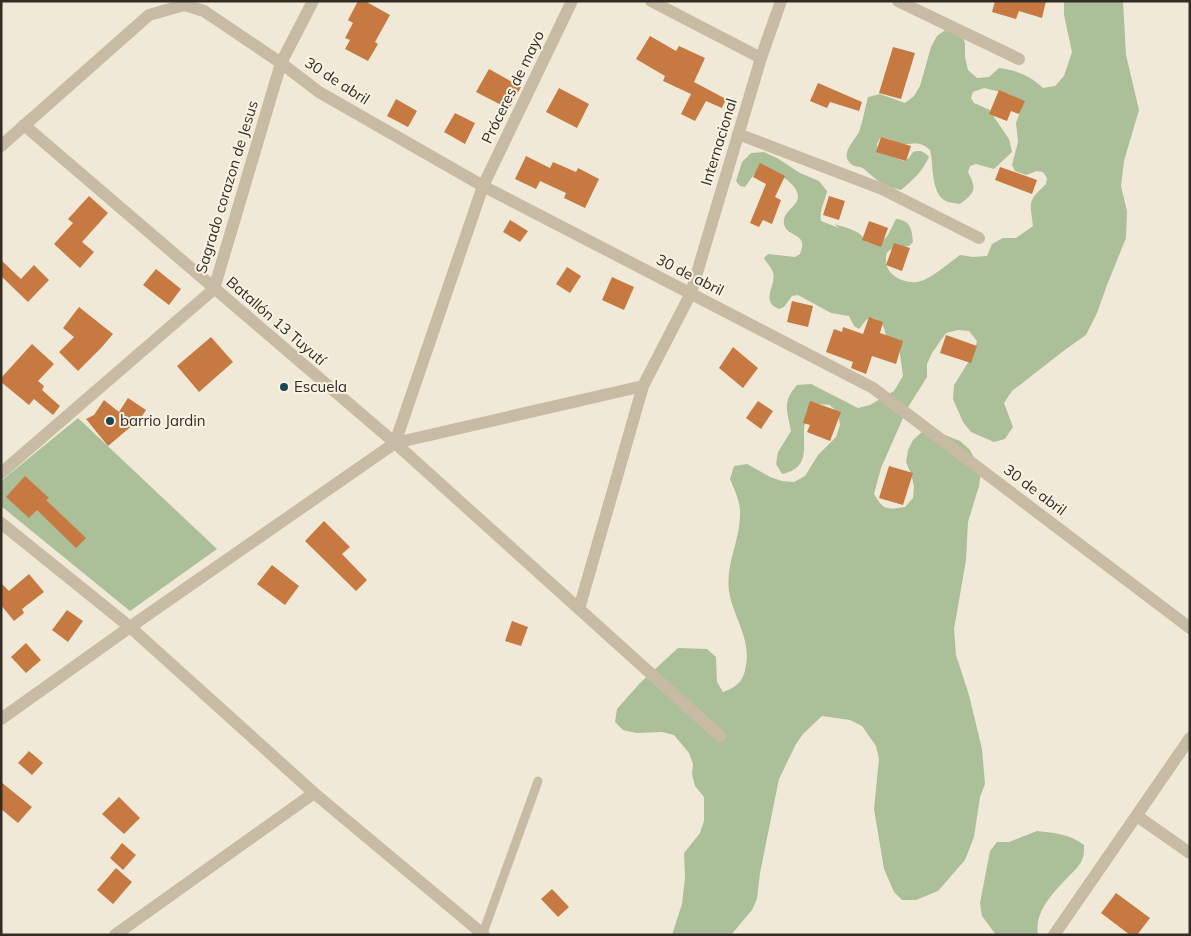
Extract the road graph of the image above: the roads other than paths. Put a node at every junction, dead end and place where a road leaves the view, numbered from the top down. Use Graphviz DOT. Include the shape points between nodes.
graph roads {
  1 [pos="313,1"];
  2 [pos="572,1"];
  3 [pos="651,1"];
  4 [pos="781,1"];
  5 [pos="898,1"];
  6 [pos="761,58"];
  7 [pos="1019,59"];
  8 [pos="281,63"];
  9 [pos="24,125"];
  10 [pos="738,134"];
  11 [pos="1,146"];
  12 [pos="483,186"];
  13 [pos="979,238"];
  14 [pos="214,289"];
  15 [pos="691,293"];
  16 [pos="643,386"];
  17 [pos="395,443"];
  18 [pos="1,473"];
  19 [pos="1,523"];
  20 [pos="579,608"];
  21 [pos="130,627"];
  22 [pos="1190,628"];
  23 [pos="1,718"];
  24 [pos="720,736"];
  25 [pos="1190,738"];
  26 [pos="538,781"];
  27 [pos="314,793"];
  28 [pos="1137,816"];
  29 [pos="1190,852"];
  30 [pos="483,934"];
  31 [pos="115,935"];
  32 [pos="1054,935"];
  1 -- 8 [label="street, Sagrado corazon de Jesus"];
  2 -- 12 [label="street, Próceres de mayo"];
  3 -- 6 [label="street"];
  4 -- 6 [label="street, Internacional"];
  5 -- 7 [label="street"];
  6 -- 10 [label="street, Internacional"];
  8 -- 9 [label="street, 30 de abril" via="204,11 184,5 149,15"];
  8 -- 12 [label="street, 30 de abril" via="319,92"];
  8 -- 14 [label="street, Sagrado corazon de Jesus"];
  9 -- 11 [label="street"];
  9 -- 14 [label="street, Batallón 13 Tuyutí"];
  10 -- 13 [label="street" via="882,189"];
  10 -- 15 [label="street, Internacional"];
  12 -- 15 [label="street, 30 de abril"];
  12 -- 17 [label="street, Próceres de mayo"];
  14 -- 17 [label="street, Batallón 13 Tuyutí"];
  14 -- 18 [label="street, Sagrado corazon de Jesus"];
  15 -- 16 [label="street, Internacional"];
  15 -- 22 [label="street, 30 de abril" via="873,388"];
  16 -- 17 [label="street"];
  16 -- 20 [label="street, Internacional"];
  17 -- 20 [label="street, Batallón 13 Tuyutí"];
  17 -- 21 [label="street"];
  19 -- 21 [label="street"];
  20 -- 24 [label="street, Batallón 13 Tuyutí"];
  21 -- 23 [label="street"];
  21 -- 27 [label="street"];
  25 -- 28 [label="street"];
  26 -- 30 [label="lane"];
  27 -- 30 [label="street"];
  27 -- 31 [label="street"];
  28 -- 29 [label="street"];
  28 -- 32 [label="street"];
}
